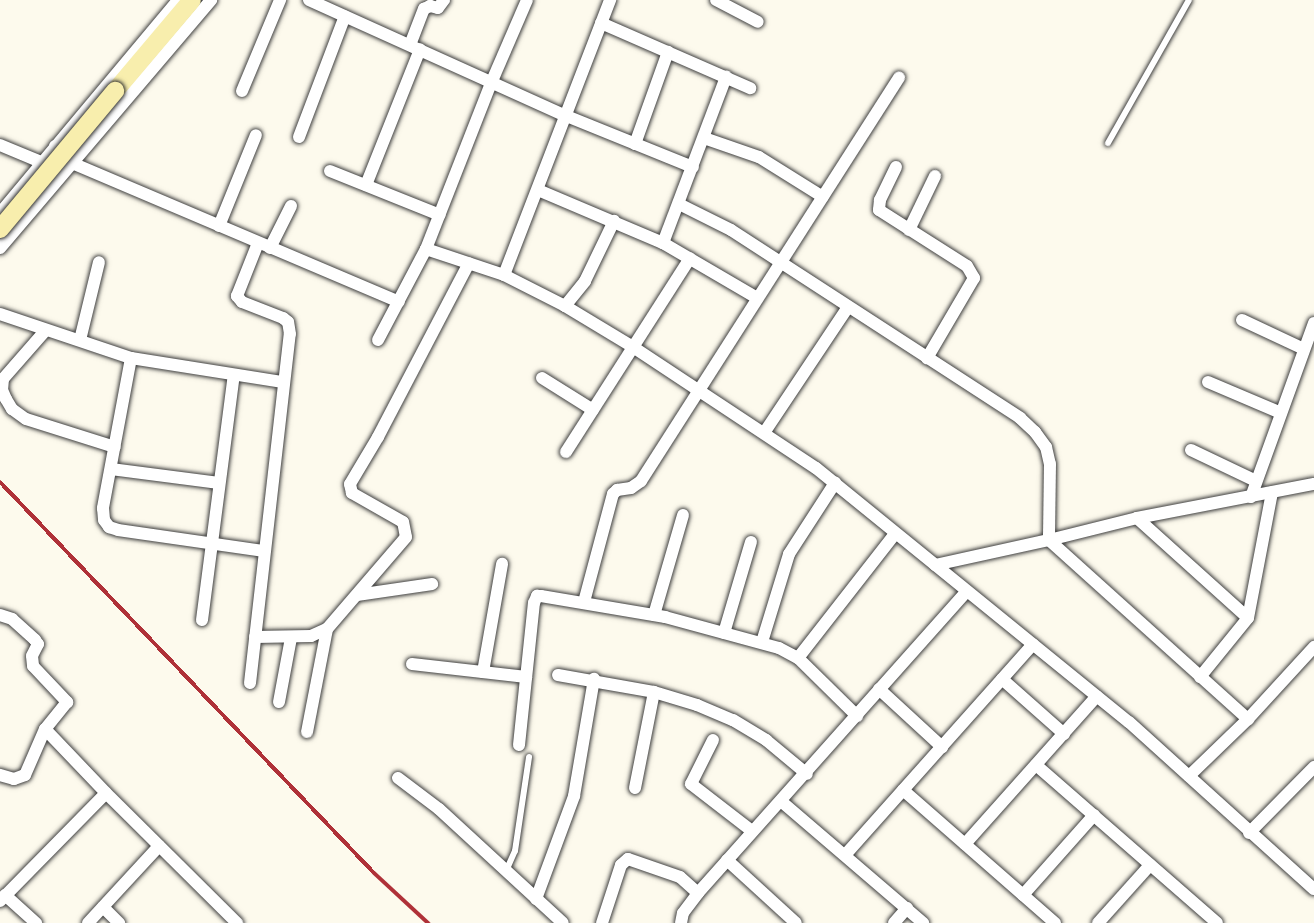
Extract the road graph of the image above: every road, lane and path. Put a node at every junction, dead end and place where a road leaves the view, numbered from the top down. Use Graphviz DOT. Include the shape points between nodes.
graph roads {
  1 [pos="178,0"];
  2 [pos="192,0"];
  3 [pos="211,0"];
  4 [pos="280,0"];
  5 [pos="309,0"];
  6 [pos="444,0"];
  7 [pos="527,0"];
  8 [pos="610,0"];
  9 [pos="716,0"];
  10 [pos="1189,0"];
  11 [pos="345,16"];
  12 [pos="758,22"];
  13 [pos="601,23"];
  14 [pos="415,47"];
  15 [pos="668,52"];
  16 [pos="726,77"];
  17 [pos="899,78"];
  18 [pos="492,81"];
  19 [pos="750,88"];
  20 [pos="242,91"];
  21 [pos="564,115"];
  22 [pos="256,135"];
  23 [pos="299,137"];
  24 [pos="704,138"];
  25 [pos="1108,143"];
  26 [pos="635,144"];
  27 [pos="0,145"];
  28 [pos="55,146"];
  29 [pos="41,162"];
  30 [pos="72,163"];
  31 [pos="693,167"];
  32 [pos="896,167"];
  33 [pos="330,171"];
  34 [pos="935,176"];
  35 [pos="366,186"];
  36 [pos="538,190"];
  37 [pos="824,197"];
  38 [pos="679,204"];
  39 [pos="291,206"];
  40 [pos="0,213"];
  41 [pos="440,215"];
  42 [pos="614,221"];
  43 [pos="219,226"];
  44 [pos="0,229"];
  45 [pos="909,230"];
  46 [pos="258,243"];
  47 [pos="663,243"];
  48 [pos="0,248"];
  49 [pos="270,248"];
  50 [pos="426,249"];
  51 [pos="690,258"];
  52 [pos="99,262"];
  53 [pos="469,263"];
  54 [pos="781,263"];
  55 [pos="504,275"];
  56 [pos="758,298"];
  57 [pos="399,302"];
  58 [pos="565,306"];
  59 [pos="848,307"];
  60 [pos="0,314"];
  61 [pos="1242,320"];
  62 [pos="1314,323"];
  63 [pos="45,331"];
  64 [pos="80,340"];
  65 [pos="378,340"];
  66 [pos="633,347"];
  67 [pos="1304,349"];
  68 [pos="131,358"];
  69 [pos="927,358"];
  70 [pos="234,375"];
  71 [pos="542,378"];
  72 [pos="283,382"];
  73 [pos="1208,382"];
  74 [pos="700,391"];
  75 [pos="593,410"];
  76 [pos="1281,413"];
  77 [pos="764,433"];
  78 [pos="115,447"];
  79 [pos="1191,450"];
  80 [pos="566,452"];
  81 [pos="111,469"];
  82 [pos="1257,481"];
  83 [pos="219,483"];
  84 [pos="835,483"];
  85 [pos="1314,484"];
  86 [pos="1272,492"];
  87 [pos="1251,497"];
  88 [pos="683,515"];
  89 [pos="1137,518"];
  90 [pos="896,534"];
  91 [pos="1049,540"];
  92 [pos="752,542"];
  93 [pos="212,543"];
  94 [pos="264,551"];
  95 [pos="502,564"];
  96 [pos="935,565"];
  97 [pos="432,584"];
  98 [pos="967,591"];
  99 [pos="357,595"];
  100 [pos="584,602"];
  101 [pos="0,615"];
  102 [pos="654,615"];
  103 [pos="1248,618"];
  104 [pos="202,620"];
  105 [pos="327,629"];
  106 [pos="724,633"];
  107 [pos="255,637"];
  108 [pos="291,638"];
  109 [pos="762,642"];
  110 [pos="1033,644"];
  111 [pos="1314,647"];
  112 [pos="798,658"];
  113 [pos="412,664"];
  114 [pos="483,672"];
  115 [pos="558,675"];
  116 [pos="526,677"];
  117 [pos="1200,677"];
  118 [pos="594,680"];
  119 [pos="1002,680"];
  120 [pos="250,683"];
  121 [pos="879,689"];
  122 [pos="654,692"];
  123 [pos="1097,696"];
  124 [pos="279,702"];
  125 [pos="857,716"];
  126 [pos="1248,719"];
  127 [pos="45,729"];
  128 [pos="307,732"];
  129 [pos="1064,734"];
  130 [pos="713,740"];
  131 [pos="519,745"];
  132 [pos="942,747"];
  133 [pos="529,757"];
  134 [pos="1036,765"];
  135 [pos="1313,769"];
  136 [pos="807,774"];
  137 [pos="0,775"];
  138 [pos="1189,776"];
  139 [pos="398,778"];
  140 [pos="635,788"];
  141 [pos="903,790"];
  142 [pos="106,794"];
  143 [pos="782,802"];
  144 [pos="1094,815"];
  145 [pos="752,831"];
  146 [pos="1249,833"];
  147 [pos="965,844"];
  148 [pos="159,846"];
  149 [pos="846,854"];
  150 [pos="727,860"];
  151 [pos="1150,864"];
  152 [pos="506,872"];
  153 [pos="1314,890"];
  154 [pos="698,893"];
  155 [pos="1023,896"];
  156 [pos="3,898"];
  157 [pos="536,899"];
  158 [pos="103,907"];
  159 [pos="907,908"];
  160 [pos="1211,921"];
  161 [pos="36,923"];
  162 [pos="88,923"];
  163 [pos="119,923"];
  164 [pos="237,923"];
  165 [pos="562,923"];
  166 [pos="602,923"];
  167 [pos="681,923"];
  168 [pos="795,923"];
  169 [pos="894,923"];
  170 [pos="923,923"];
  171 [pos="1055,923"];
  172 [pos="1098,923"];
  1 -- 28 [label="street"];
  2 -- 44 [label="main road, bridge"];
  3 -- 30 [label="street"];
  4 -- 20 [label="street"];
  5 -- 11 [label="street"];
  6 -- 14 [label="street" via="438,8 424,9"];
  7 -- 18 [label="street"];
  8 -- 13 [label="street"];
  9 -- 12 [label="street"];
  10 -- 25 [label="lane"];
  11 -- 14 [label="street"];
  11 -- 23 [label="street"];
  13 -- 15 [label="street"];
  13 -- 21 [label="street"];
  14 -- 18 [label="street"];
  14 -- 35 [label="street"];
  15 -- 16 [label="street"];
  15 -- 26 [label="street"];
  16 -- 19 [label="street"];
  16 -- 24 [label="street"];
  17 -- 37 [label="street"];
  18 -- 21 [label="street"];
  18 -- 41 [label="street"];
  21 -- 26 [label="street"];
  21 -- 36 [label="street"];
  22 -- 43 [label="street"];
  24 -- 31 [label="street"];
  24 -- 37 [label="street" via="759,157"];
  26 -- 31 [label="street"];
  27 -- 29 [label="street"];
  28 -- 29 [label="street"];
  28 -- 30 [label="street"];
  29 -- 40 [label="street"];
  30 -- 43 [label="street"];
  30 -- 48 [label="street"];
  31 -- 38 [label="street"];
  32 -- 45 [label="street" via="879,210"];
  33 -- 35 [label="street"];
  34 -- 45 [label="street"];
  35 -- 41 [label="street"];
  36 -- 42 [label="street"];
  36 -- 55 [label="street"];
  37 -- 54 [label="street"];
  38 -- 47 [label="street"];
  38 -- 54 [label="street" via="731,230"];
  39 -- 49 [label="street"];
  41 -- 50 [label="street"];
  42 -- 47 [label="street"];
  42 -- 58 [label="street" via="589,274"];
  43 -- 46 [label="street"];
  45 -- 69 [label="street" via="967,267 974,278"];
  46 -- 49 [label="street"];
  46 -- 72 [label="street" via="237,296 242,302 288,322"];
  47 -- 51 [label="street"];
  49 -- 57 [label="street"];
  50 -- 53 [label="street"];
  50 -- 57 [label="street"];
  51 -- 56 [label="street"];
  51 -- 66 [label="street"];
  52 -- 64 [label="street"];
  53 -- 55 [label="street"];
  53 -- 99 [label="street" via="350,484 352,493 392,514 406,529 402,543"];
  54 -- 56 [label="street"];
  54 -- 59 [label="street"];
  55 -- 58 [label="street"];
  56 -- 74 [label="street"];
  57 -- 65 [label="street"];
  58 -- 66 [label="street"];
  59 -- 69 [label="street"];
  59 -- 77 [label="street"];
  60 -- 63 [label="street"];
  61 -- 67 [label="street"];
  62 -- 67 [label="street"];
  63 -- 64 [label="street"];
  63 -- 78 [label="street" via="3,379 2,390 12,409 26,418"];
  64 -- 68 [label="street"];
  66 -- 74 [label="street"];
  66 -- 75 [label="street"];
  67 -- 76 [label="street"];
  68 -- 70 [label="street"];
  68 -- 78 [label="street"];
  69 -- 91 [label="street" via="1020,418 1046,447 1050,464"];
  70 -- 72 [label="street"];
  70 -- 83 [label="street"];
  71 -- 75 [label="street"];
  72 -- 94 [label="street"];
  73 -- 76 [label="street"];
  74 -- 77 [label="street"];
  74 -- 100 [label="street" via="638,485 613,494"];
  75 -- 80 [label="street"];
  76 -- 82 [label="street"];
  77 -- 84 [label="street"];
  78 -- 81 [label="street"];
  79 -- 82 [label="street"];
  81 -- 83 [label="street"];
  81 -- 93 [label="street" via="103,508 109,526"];
  82 -- 87 [label="street"];
  83 -- 93 [label="street"];
  84 -- 90 [label="street"];
  84 -- 109 [label="street" via="789,554"];
  85 -- 86 [label="street"];
  86 -- 87 [label="street"];
  86 -- 103 [label="street"];
  87 -- 89 [label="street"];
  88 -- 102 [label="street"];
  89 -- 91 [label="street"];
  89 -- 103 [label="street"];
  90 -- 96 [label="street"];
  90 -- 112 [label="street"];
  91 -- 96 [label="street"];
  91 -- 117 [label="street"];
  92 -- 106 [label="street"];
  93 -- 94 [label="street"];
  93 -- 104 [label="street"];
  94 -- 107 [label="street"];
  95 -- 114 [label="street"];
  96 -- 98 [label="street"];
  97 -- 99 [label="street"];
  98 -- 110 [label="street"];
  98 -- 121 [label="street"];
  99 -- 105 [label="street"];
  100 -- 102 [label="street"];
  100 -- 116 [label="street" via="541,596 534,599"];
  101 -- 127 [label="street" via="12,619 35,640 38,644 32,656 33,666 66,699 65,706"];
  102 -- 106 [label="street"];
  103 -- 117 [label="street"];
  105 -- 108 [label="street"];
  105 -- 128 [label="street"];
  106 -- 109 [label="street"];
  107 -- 108 [label="street"];
  107 -- 120 [label="street"];
  108 -- 124 [label="street"];
  109 -- 112 [label="street"];
  110 -- 119 [label="street"];
  110 -- 123 [label="street"];
  111 -- 126 [label="street"];
  112 -- 125 [label="street"];
  113 -- 114 [label="street"];
  114 -- 116 [label="street"];
  115 -- 118 [label="street"];
  116 -- 131 [label="street"];
  117 -- 126 [label="street"];
  118 -- 122 [label="street"];
  118 -- 157 [label="street" via="574,796"];
  119 -- 129 [label="street"];
  119 -- 132 [label="street"];
  121 -- 125 [label="street"];
  121 -- 132 [label="street"];
  122 -- 136 [label="street" via="733,720 766,740"];
  122 -- 140 [label="street"];
  123 -- 129 [label="street"];
  123 -- 138 [label="street"];
  125 -- 136 [label="street"];
  126 -- 138 [label="street"];
  127 -- 137 [label="street" via="25,775 14,779"];
  127 -- 142 [label="street"];
  129 -- 134 [label="street"];
  130 -- 145 [label="street" via="691,784"];
  132 -- 141 [label="street"];
  133 -- 152 [label="lane" via="516,851"];
  134 -- 144 [label="street"];
  134 -- 147 [label="street"];
  135 -- 146 [label="street"];
  136 -- 143 [label="street"];
  138 -- 146 [label="street"];
  139 -- 152 [label="street" via="439,809"];
  141 -- 147 [label="street"];
  141 -- 149 [label="street"];
  142 -- 148 [label="street"];
  142 -- 156 [label="street"];
  143 -- 145 [label="street"];
  143 -- 149 [label="street"];
  144 -- 151 [label="street"];
  144 -- 155 [label="street"];
  145 -- 150 [label="street"];
  146 -- 153 [label="street"];
  147 -- 155 [label="street"];
  148 -- 158 [label="street"];
  148 -- 164 [label="street"];
  149 -- 159 [label="street"];
  150 -- 154 [label="street"];
  150 -- 168 [label="street"];
  151 -- 160 [label="street"];
  151 -- 172 [label="street"];
  152 -- 157 [label="street"];
  154 -- 166 [label="street" via="680,877 628,859 621,865"];
  154 -- 167 [label="street" via="682,913"];
  155 -- 171 [label="street"];
  156 -- 161 [label="street"];
  157 -- 165 [label="street"];
  158 -- 162 [label="street"];
  158 -- 163 [label="street"];
  159 -- 169 [label="street"];
  159 -- 170 [label="street"];
}
